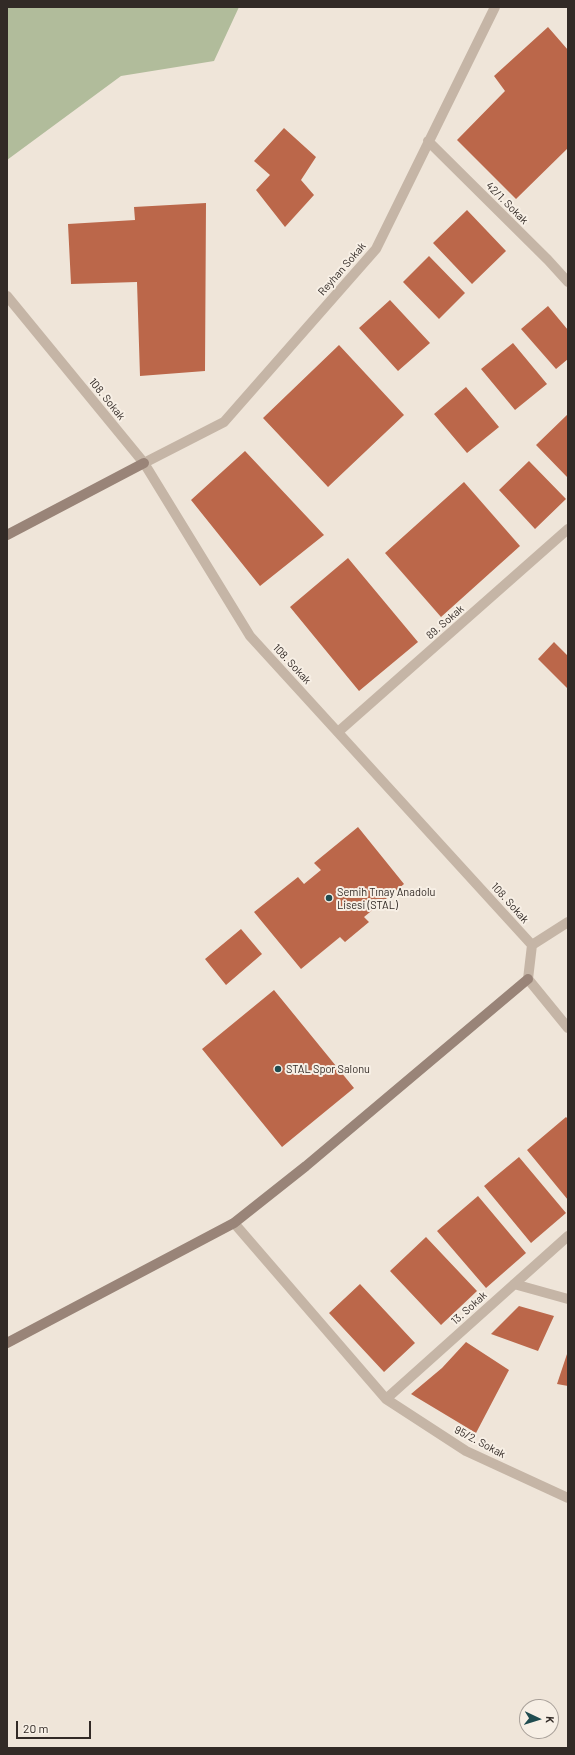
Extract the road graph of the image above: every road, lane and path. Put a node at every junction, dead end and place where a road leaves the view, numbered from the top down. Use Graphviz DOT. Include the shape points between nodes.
graph roads {
  1 [pos="495,7"];
  2 [pos="428,141"];
  3 [pos="568,282"];
  4 [pos="7,296"];
  5 [pos="144,463"];
  6 [pos="567,531"];
  7 [pos="7,535"];
  8 [pos="338,732"];
  9 [pos="568,922"];
  10 [pos="532,945"];
  11 [pos="528,979"];
  12 [pos="568,1028"];
  13 [pos="234,1223"];
  14 [pos="568,1236"];
  15 [pos="514,1284"];
  16 [pos="568,1299"];
  17 [pos="7,1343"];
  18 [pos="386,1399"];
  19 [pos="568,1498"];
  1 -- 2 [label="street, Reyhan Sokak"];
  2 -- 3 [label="street, 42/1. Sokak"];
  2 -- 5 [label="street, Reyhan Sokak" via="376,249 224,422"];
  4 -- 5 [label="street, 108. Sokak"];
  5 -- 7 [label="street"];
  5 -- 8 [label="street, 108. Sokak" via="250,636"];
  6 -- 8 [label="street, 89. Sokak"];
  8 -- 10 [label="street, 108. Sokak"];
  9 -- 10 [label="street"];
  10 -- 11 [label="street"];
  11 -- 12 [label="street"];
  11 -- 13 [label="street" via="306,1166"];
  13 -- 17 [label="street"];
  13 -- 18 [label="street, 95/2. Sokak"];
  14 -- 15 [label="street, 13. Sokak"];
  15 -- 16 [label="street"];
  15 -- 18 [label="street, 13. Sokak"];
  18 -- 19 [label="street, 95/2. Sokak" via="466,1451"];
}
